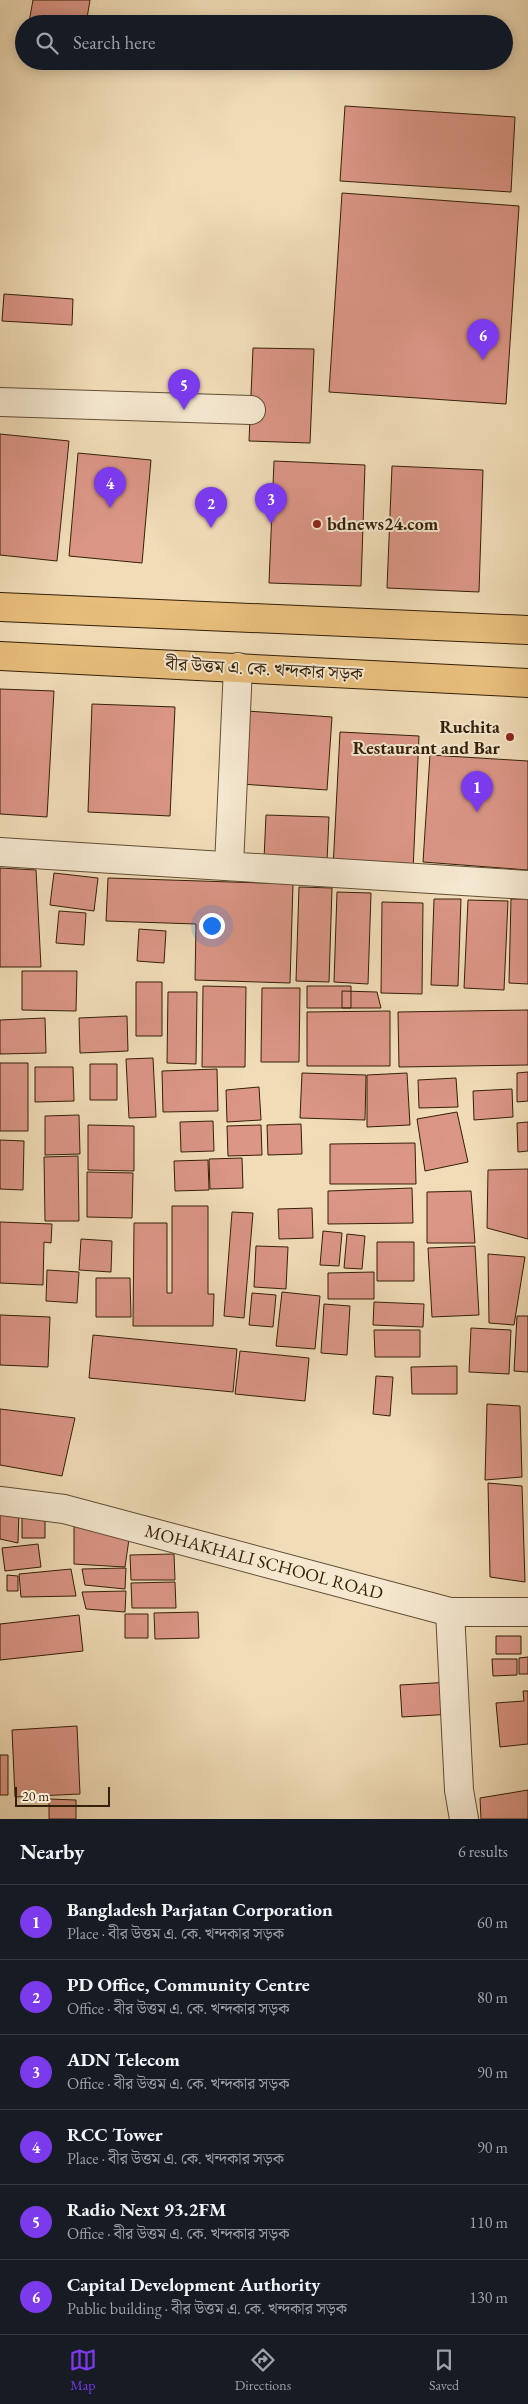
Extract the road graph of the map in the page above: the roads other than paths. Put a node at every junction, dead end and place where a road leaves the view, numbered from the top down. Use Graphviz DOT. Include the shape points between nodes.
graph roads {
  1 [pos="0,402"];
  2 [pos="251,410"];
  3 [pos="0,607"];
  4 [pos="528,630"];
  5 [pos="0,656"];
  6 [pos="238,667"];
  7 [pos="528,683"];
  8 [pos="0,852"];
  9 [pos="229,866"];
  10 [pos="528,885"];
  11 [pos="0,1501"];
  12 [pos="450,1612"];
  13 [pos="528,1612"];
  14 [pos="464,1819"];
  1 -- 2 [label="street"];
  3 -- 4 [label="main road"];
  5 -- 6 [label="main road, বীর উত্তম এ. কে. খন্দকার সড়ক"];
  6 -- 7 [label="main road, বীর উত্তম এ. কে. খন্দকার সড়ক"];
  6 -- 9 [label="street"];
  8 -- 9 [label="street"];
  9 -- 10 [label="street"];
  11 -- 12 [label="street, MOHAKHALI SCHOOL ROAD" via="64,1509"];
  12 -- 13 [label="street, MOHAKHALI SCHOOL ROAD"];
  12 -- 14 [label="street" via="459,1790"];
}
